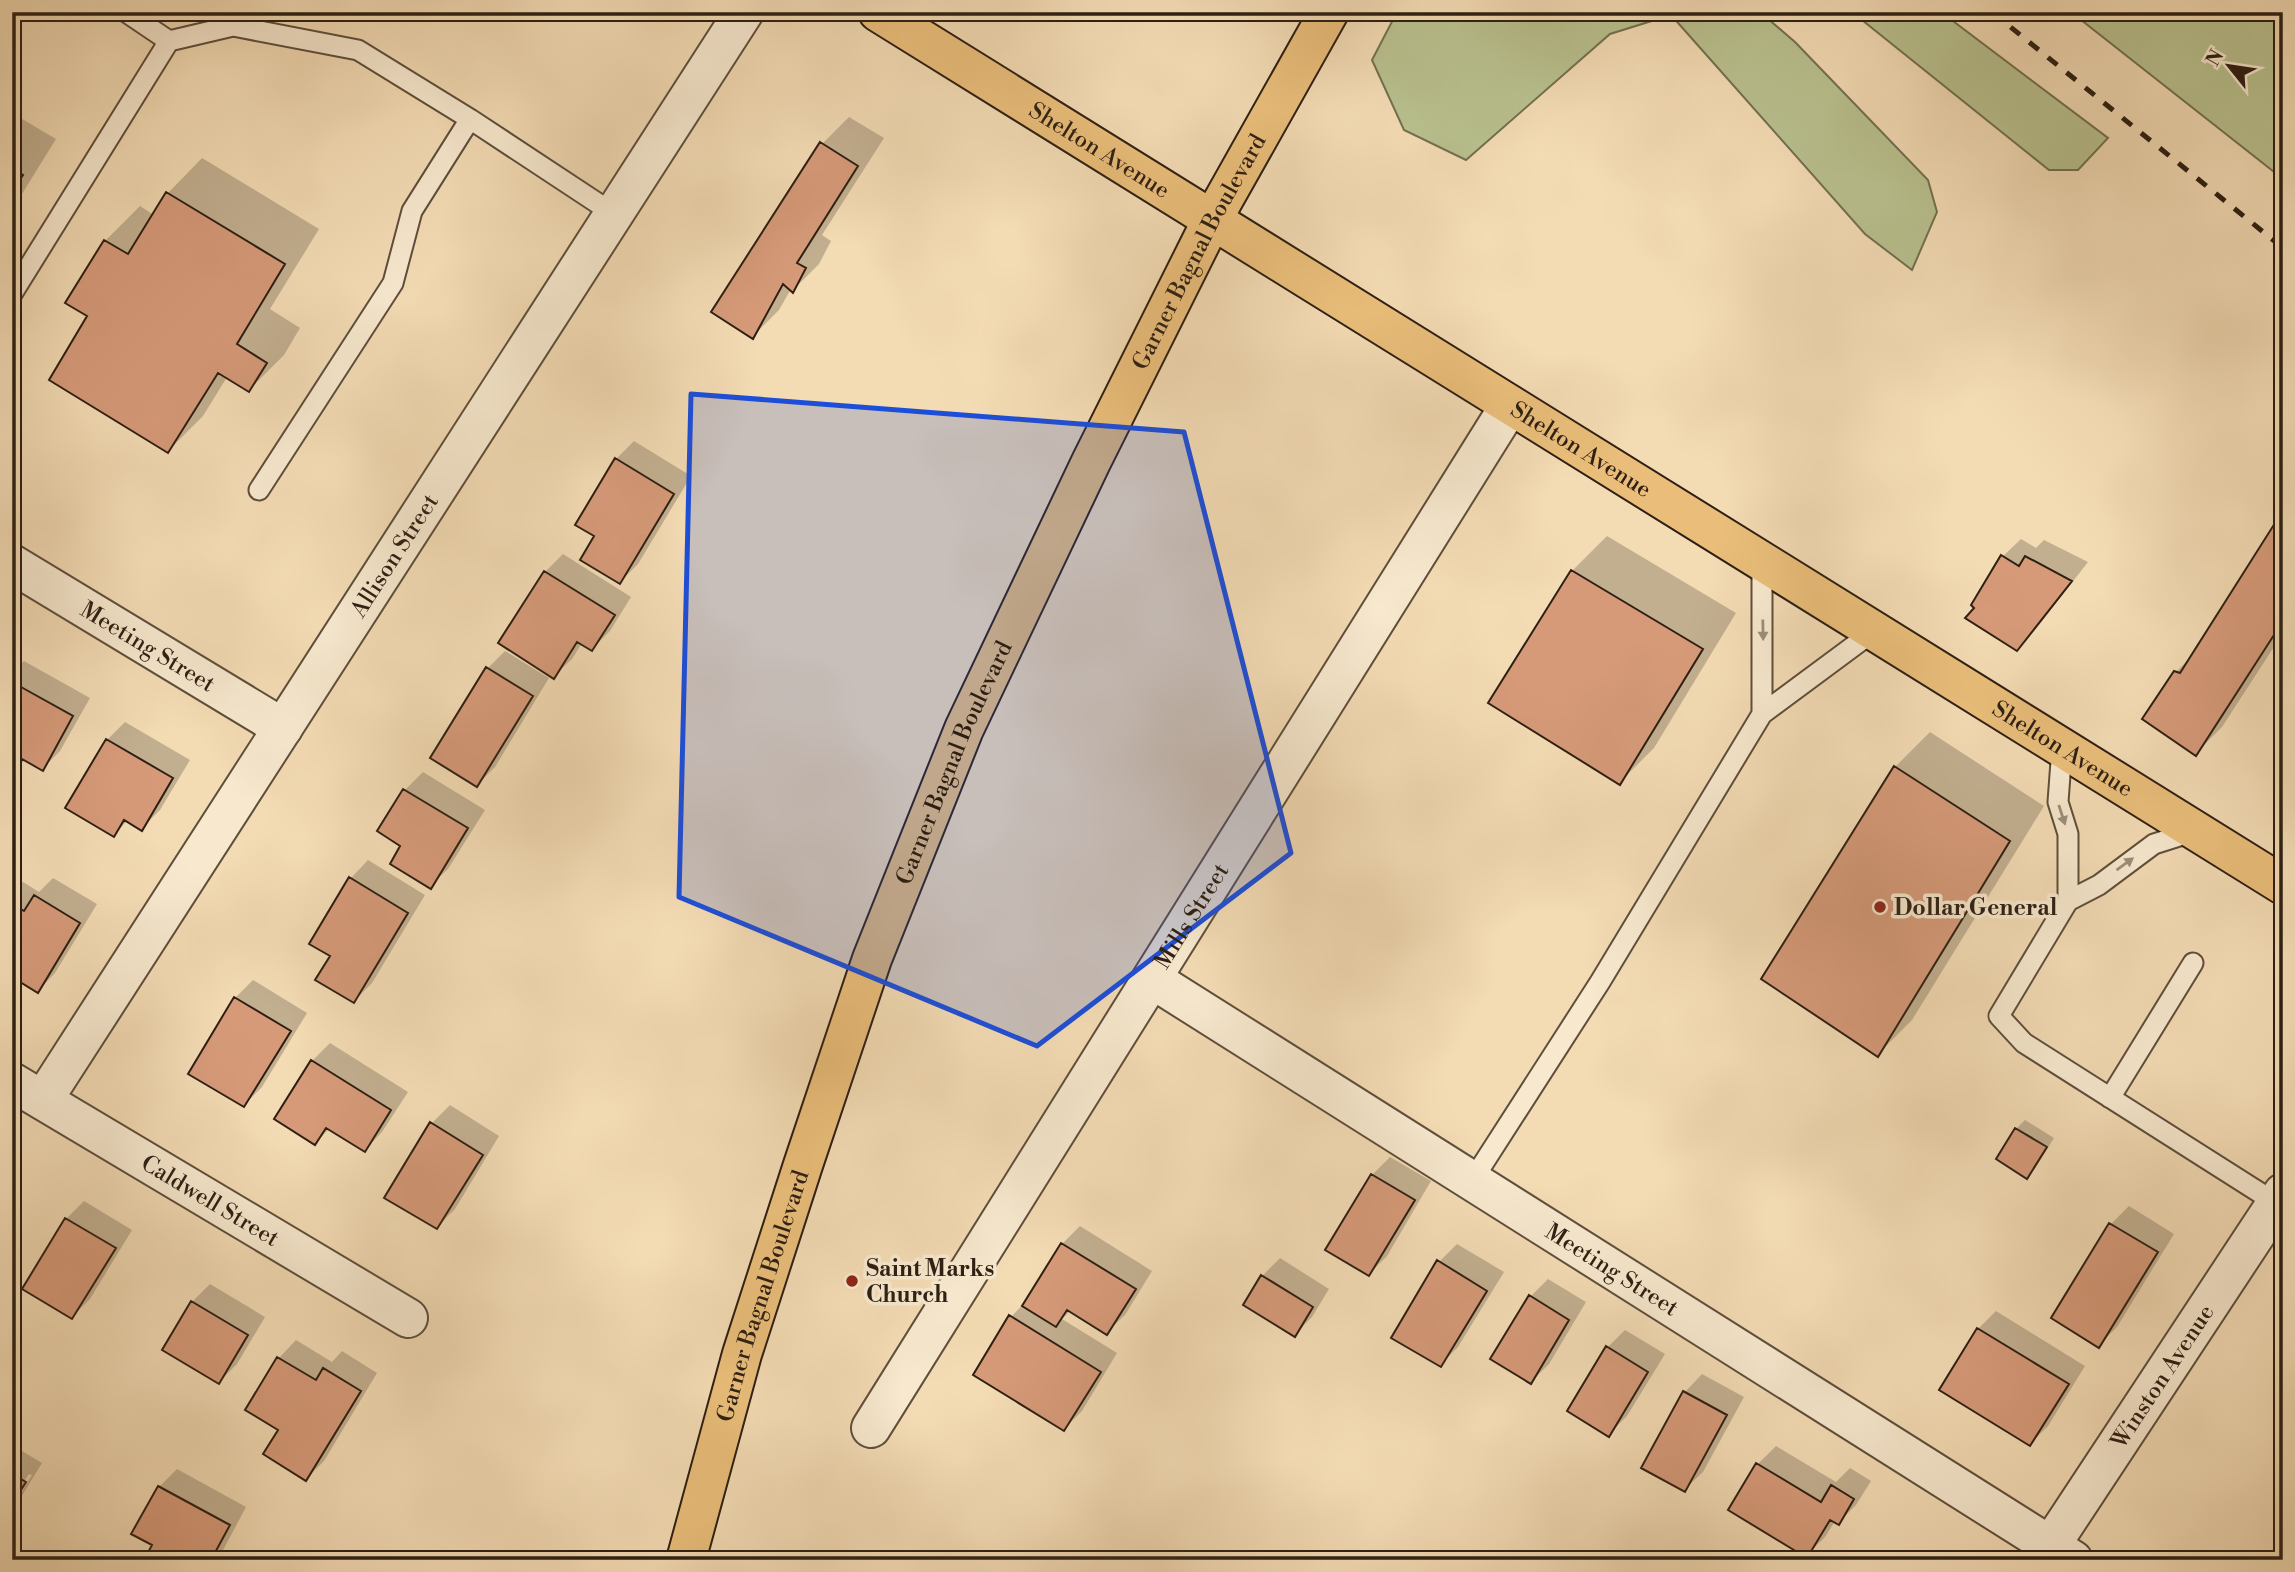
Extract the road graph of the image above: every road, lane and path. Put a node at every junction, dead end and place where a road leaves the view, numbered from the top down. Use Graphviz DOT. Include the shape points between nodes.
graph roads {
  1 [pos="126,12"];
  2 [pos="744,12"];
  3 [pos="878,12"];
  4 [pos="1329,12"];
  5 [pos="169,41"];
  6 [pos="470,119"];
  7 [pos="614,214"];
  8 [pos="1212,220"];
  9 [pos="12,294"];
  10 [pos="1510,405"];
  11 [pos="259,490"];
  12 [pos="1762,561"];
  13 [pos="12,564"];
  14 [pos="1874,631"];
  15 [pos="1762,714"];
  16 [pos="283,728"];
  17 [pos="2063,748"];
  18 [pos="2196,831"];
  19 [pos="2283,885"];
  20 [pos="2068,901"];
  21 [pos="2193,963"];
  22 [pos="1152,979"];
  23 [pos="28,1091"];
  24 [pos="2110,1098"];
  25 [pos="1472,1181"];
  26 [pos="2280,1198"];
  27 [pos="408,1318"];
  28 [pos="871,1428"];
  29 [pos="2055,1555"];
  30 [pos="686,1560"];
  1 -- 5 [label="lane"];
  2 -- 7 [label="street, Allison Street"];
  3 -- 8 [label="main road, Shelton Avenue"];
  4 -- 8 [label="main road, Garner Bagnal Boulevard"];
  5 -- 6 [label="lane" via="233,26 358,50"];
  5 -- 9 [label="lane"];
  6 -- 7 [label="lane"];
  6 -- 11 [label="lane" via="412,211 393,283"];
  7 -- 16 [label="street, Allison Street"];
  8 -- 10 [label="main road, Shelton Avenue"];
  8 -- 30 [label="main road, Garner Bagnal Boulevard" via="964,729 872,959 742,1354"];
  10 -- 12 [label="main road, Shelton Avenue"];
  10 -- 22 [label="street, Mills Street"];
  12 -- 14 [label="main road, Shelton Avenue"];
  12 -- 15 [label="lane, one-way"];
  13 -- 16 [label="street, Meeting Street"];
  14 -- 15 [label="lane"];
  14 -- 17 [label="main road, Shelton Avenue"];
  15 -- 25 [label="lane" via="1600,982"];
  16 -- 23 [label="street, Allison Street"];
  17 -- 18 [label="main road, Shelton Avenue"];
  17 -- 20 [label="lane, one-way" via="2058,802 2068,834"];
  18 -- 19 [label="main road, Shelton Avenue"];
  20 -- 18 [label="lane, one-way" via="2099,885 2154,844"];
  20 -- 24 [label="lane" via="1999,1016 2024,1043"];
  21 -- 24 [label="lane"];
  22 -- 25 [label="street, Meeting Street"];
  22 -- 28 [label="street, Mills Street"];
  23 -- 27 [label="street, Caldwell Street"];
  24 -- 26 [label="lane"];
  25 -- 29 [label="street, Meeting Street"];
  26 -- 29 [label="street, Winston Avenue"];
}
